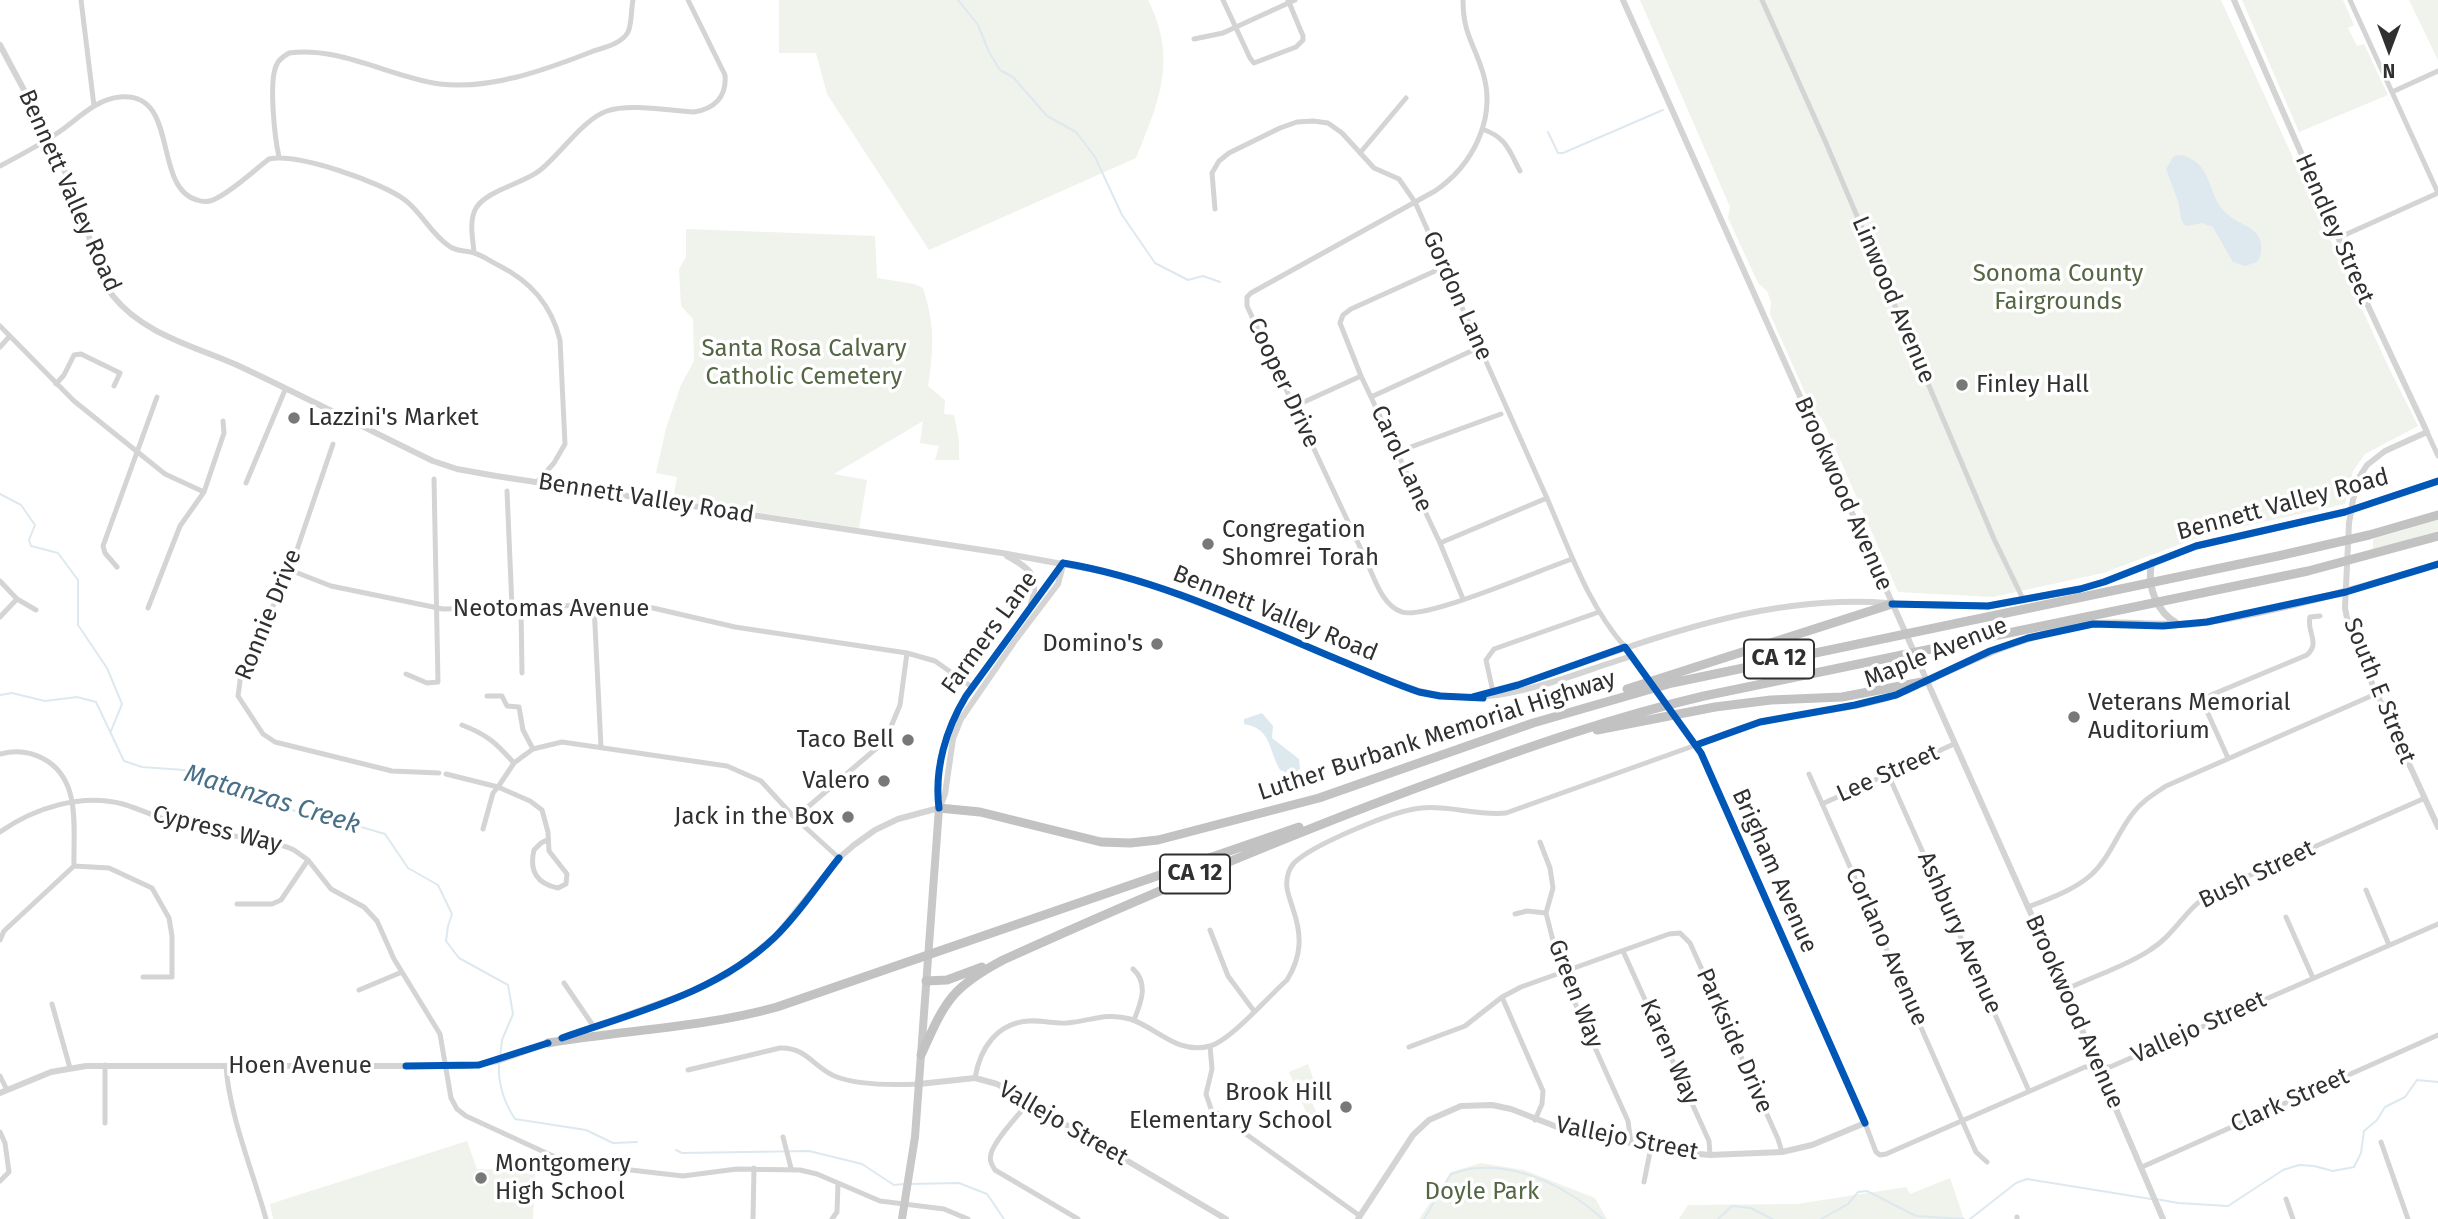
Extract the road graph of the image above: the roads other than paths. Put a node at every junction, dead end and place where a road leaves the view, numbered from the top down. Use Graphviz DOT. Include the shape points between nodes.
graph roads {
  1 [pos="81,0"];
  2 [pos="633,0"];
  3 [pos="688,0"];
  4 [pos="1223,0"];
  5 [pos="1463,0"];
  6 [pos="1623,0"];
  7 [pos="1762,0"];
  8 [pos="2234,0"];
  9 [pos="2350,0"];
  10 [pos="1290,1"];
  11 [pos="1236,27"];
  12 [pos="1194,39"];
  13 [pos="0,44"];
  14 [pos="2438,71"];
  15 [pos="2392,92"];
  16 [pos="1406,98"];
  17 [pos="94,106"];
  18 [pos="1482,130"];
  19 [pos="50,138"];
  20 [pos="1360,153"];
  21 [pos="279,157"];
  22 [pos="0,166"];
  23 [pos="1520,171"];
  24 [pos="2438,193"];
  25 [pos="1415,202"];
  26 [pos="1215,209"];
  27 [pos="2338,238"];
  28 [pos="474,253"];
  29 [pos="1444,267"];
  30 [pos="0,326"];
  31 [pos="9,337"];
  32 [pos="0,347"];
  33 [pos="1480,347"];
  34 [pos="1361,376"];
  35 [pos="56,384"];
  36 [pos="114,386"];
  37 [pos="285,390"];
  38 [pos="157,397"];
  39 [pos="1371,397"];
  40 [pos="1293,407"];
  41 [pos="1501,414"];
  42 [pos="223,421"];
  43 [pos="2427,432"];
  44 [pos="333,444"];
  45 [pos="137,450"];
  46 [pos="1397,452"];
  47 [pos="2438,456"];
  48 [pos="434,479"];
  49 [pos="2438,481"];
  50 [pos="537,482"];
  51 [pos="246,484"];
  52 [pos="507,491"];
  53 [pos="204,492"];
  54 [pos="1547,498"];
  55 [pos="2351,511"];
  56 [pos="2438,515"];
  57 [pos="2438,537"];
  58 [pos="1440,543"];
  59 [pos="1002,553"];
  60 [pos="1572,559"];
  61 [pos="2152,562"];
  62 [pos="1063,563"];
  63 [pos="2438,564"];
  64 [pos="117,567"];
  65 [pos="290,569"];
  66 [pos="0,581"];
  67 [pos="2346,592"];
  68 [pos="17,599"];
  69 [pos="1464,599"];
  70 [pos="2024,601"];
  71 [pos="1892,604"];
  72 [pos="594,605"];
  73 [pos="512,607"];
  74 [pos="521,607"];
  75 [pos="148,608"];
  76 [pos="436,608"];
  77 [pos="1030,609"];
  78 [pos="36,610"];
  79 [pos="1600,612"];
  80 [pos="2320,616"];
  81 [pos="0,617"];
  82 [pos="2179,625"];
  83 [pos="1625,647"];
  84 [pos="907,653"];
  85 [pos="1632,656"];
  86 [pos="523,673"];
  87 [pos="406,674"];
  88 [pos="1670,679"];
  89 [pos="1927,681"];
  90 [pos="972,687"];
  91 [pos="1493,692"];
  92 [pos="2378,693"];
  93 [pos="487,696"];
  94 [pos="1473,697"];
  95 [pos="1655,713"];
  96 [pos="462,725"];
  97 [pos="1954,744"];
  98 [pos="1696,745"];
  99 [pos="601,747"];
  100 [pos="533,749"];
  101 [pos="0,754"];
  102 [pos="2228,758"];
  103 [pos="514,763"];
  104 [pos="1808,774"];
  105 [pos="1888,774"];
  106 [pos="498,787"];
  107 [pos="1391,797"];
  108 [pos="2425,798"];
  109 [pos="73,802"];
  110 [pos="1822,804"];
  111 [pos="939,808"];
  112 [pos="795,818"];
  113 [pos="2438,827"];
  114 [pos="483,829"];
  115 [pos="0,832"];
  116 [pos="547,840"];
  117 [pos="1540,842"];
  118 [pos="839,858"];
  119 [pos="308,860"];
  120 [pos="74,866"];
  121 [pos="2366,890"];
  122 [pos="237,904"];
  123 [pos="2028,907"];
  124 [pos="1546,913"];
  125 [pos="1515,914"];
  126 [pos="2286,917"];
  127 [pos="2438,923"];
  128 [pos="1210,930"];
  129 [pos="0,940"];
  130 [pos="2389,945"];
  131 [pos="1623,951"];
  132 [pos="1003,960"];
  133 [pos="1133,969"];
  134 [pos="402,972"];
  135 [pos="1561,972"];
  136 [pos="143,977"];
  137 [pos="2313,978"];
  138 [pos="926,981"];
  139 [pos="564,982"];
  140 [pos="359,990"];
  141 [pos="2066,990"];
  142 [pos="1502,997"];
  143 [pos="52,1004"];
  144 [pos="1254,1011"];
  145 [pos="1134,1020"];
  146 [pos="594,1027"];
  147 [pos="2438,1035"];
  148 [pos="548,1043"];
  149 [pos="1210,1046"];
  150 [pos="1409,1046"];
  151 [pos="921,1055"];
  152 [pos="105,1065"];
  153 [pos="226,1066"];
  154 [pos="446,1066"];
  155 [pos="2097,1067"];
  156 [pos="70,1068"];
  157 [pos="688,1070"];
  158 [pos="0,1076"];
  159 [pos="975,1078"];
  160 [pos="919,1084"];
  161 [pos="2029,1091"];
  162 [pos="3,1092"];
  163 [pos="1028,1103"];
  164 [pos="1535,1120"];
  165 [pos="1963,1121"];
  166 [pos="105,1123"];
  167 [pos="1865,1123"];
  168 [pos="0,1132"];
  169 [pos="785,1140"];
  170 [pos="2381,1142"];
  171 [pos="1631,1143"];
  172 [pos="1651,1147"];
  173 [pos="1782,1152"];
  174 [pos="1710,1155"];
  175 [pos="1880,1155"];
  176 [pos="1987,1162"];
  177 [pos="2142,1167"];
  178 [pos="754,1168"];
  179 [pos="791,1168"];
  180 [pos="0,1181"];
  181 [pos="1644,1182"];
  182 [pos="838,1183"];
  183 [pos="2286,1199"];
  184 [pos="905,1205"];
  185 [pos="1359,1217"];
  186 [pos="266,1219"];
  187 [pos="753,1219"];
  188 [pos="832,1219"];
  189 [pos="902,1219"];
  190 [pos="968,1219"];
  191 [pos="1079,1219"];
  192 [pos="1226,1219"];
  193 [pos="2163,1219"];
  194 [pos="2293,1219"];
  195 [pos="2408,1219"];
  1 -- 17 [label="street"];
  2 -- 21 [label="street" via="628,32 620,40 555,66 496,80 436,83 317,53 289,53 276,65 273,76"];
  3 -- 28 [label="street" via="725,75 715,105 694,112 613,109 596,117 537,172 482,200 471,222"];
  4 -- 11 [label="street"];
  5 -- 18 [label="street, Cooper Drive" via="1465,27 1485,82"];
  6 -- 71 [label="street, Brookwood Avenue"];
  7 -- 70 [label="street, Linwood Avenue"];
  8 -- 27 [label="street, Hendley Street"];
  9 -- 15 [label="street"];
  10 -- 11 [label="street"];
  10 -- 11 [label="street" via="1303,36 1296,47 1254,62"];
  11 -- 12 [label="street"];
  13 -- 19 [label="street, Bennett Valley Road"];
  14 -- 15 [label="street"];
  15 -- 24 [label="street"];
  16 -- 20 [label="street"];
  17 -- 19 [label="street"];
  17 -- 21 [label="street" via="123,96 144,103 159,121 176,183 200,201 217,199 269,159"];
  18 -- 23 [label="street" via="1505,141"];
  18 -- 25 [label="street, Cooper Drive" via="1464,166 1450,181"];
  19 -- 22 [label="street"];
  19 -- 37 [label="street, Bennett Valley Road" via="82,209 97,268 111,295 145,325"];
  20 -- 25 [label="street, Gordon Lane" via="1374,168 1399,179"];
  20 -- 26 [label="street, Gordon Lane" via="1328,123 1297,122 1219,161 1212,173"];
  21 -- 28 [label="street" via="328,167 393,192 446,244"];
  24 -- 27 [label="street"];
  25 -- 29 [label="street, Gordon Lane"];
  25 -- 40 [label="street, Cooper Drive" via="1247,296 1247,306"];
  27 -- 43 [label="street, Hendley Street"];
  28 -- 50 [label="street" via="528,284 545,302 556,326 563,365 565,444"];
  29 -- 33 [label="street, Gordon Lane"];
  29 -- 34 [label="street, Carol Lane" via="1351,309 1341,319"];
  30 -- 31 [label="street"];
  31 -- 32 [label="street"];
  31 -- 35 [label="street"];
  33 -- 39 [label="street"];
  33 -- 54 [label="street, Gordon Lane"];
  34 -- 39 [label="street, Carol Lane"];
  34 -- 40 [label="street"];
  35 -- 36 [label="street" via="74,355 81,354 120,373"];
  35 -- 45 [label="street"];
  37 -- 50 [label="street, Bennett Valley Road" via="433,461"];
  37 -- 51 [label="street"];
  38 -- 45 [label="street"];
  39 -- 46 [label="street, Carol Lane"];
  40 -- 69 [label="street, Cooper Drive" via="1386,600 1404,613 1414,613"];
  41 -- 46 [label="street"];
  42 -- 53 [label="street" via="224,433"];
  43 -- 47 [label="street, Hendley Street"];
  43 -- 55 [label="street, South E Street" via="2385,451 2367,466"];
  44 -- 65 [label="street, Ronnie Drive"];
  45 -- 53 [label="street" via="165,474"];
  45 -- 64 [label="street" via="103,546"];
  46 -- 58 [label="street, Carol Lane"];
  48 -- 76 [label="street"];
  49 -- 55 [label="main road, Bennett Valley Road"];
  50 -- 59 [label="street, Bennett Valley Road"];
  52 -- 73 [label="street"];
  53 -- 75 [label="street" via="180,526"];
  54 -- 58 [label="street"];
  54 -- 60 [label="street, Gordon Lane"];
  55 -- 61 [label="main road, Bennett Valley Road" via="2209,542"];
  55 -- 67 [label="street, South E Street"];
  56 -- 88 [label="highway, CA 12" via="2329,545"];
  57 -- 95 [label="highway, Luther Burbank Memorial Highway / CA 12" via="2328,566 1685,700"];
  58 -- 69 [label="street, Carol Lane"];
  59 -- 62 [label="street, Bennett Valley Road"];
  59 -- 77 [label="street" via="1027,567 1033,577"];
  60 -- 69 [label="street, Cooper Drive"];
  60 -- 79 [label="street, Gordon Lane"];
  61 -- 70 [label="main road, Bennett Valley Road" via="2097,585"];
  61 -- 82 [label="main road" via="2150,575 2158,607"];
  62 -- 77 [label="street, Farmers Lane"];
  62 -- 94 [label="street, Bennett Valley Road" via="1143,582 1411,689"];
  62 -- 111 [label="street" via="1058,584 961,719"];
  63 -- 67 [label="main road, Maple Avenue"];
  65 -- 76 [label="street, Neotomas Avenue" via="331,586"];
  65 -- 106 [label="street, Ronnie Drive" via="241,674 238,696 263,734 275,742 392,771 443,774"];
  66 -- 68 [label="street"];
  67 -- 82 [label="main road, Maple Avenue"];
  67 -- 92 [label="street, South E Street" via="2347,623"];
  68 -- 78 [label="street"];
  68 -- 81 [label="street"];
  70 -- 71 [label="main road, Bennett Valley Road" via="1989,606"];
  71 -- 83 [label="street, Bennett Valley Road" via="1850,601 1752,611"];
  71 -- 88 [label="highway"];
  71 -- 89 [label="street, Brookwood Avenue"];
  72 -- 74 [label="street, Neotomas Avenue"];
  72 -- 84 [label="street, Neotomas Avenue" via="653,608 734,627"];
  72 -- 99 [label="street"];
  73 -- 74 [label="street, Neotomas Avenue"];
  73 -- 76 [label="street, Neotomas Avenue"];
  74 -- 86 [label="street"];
  76 -- 87 [label="street" via="438,682"];
  77 -- 90 [label="street, Farmers Lane"];
  79 -- 83 [label="street, Gordon Lane"];
  79 -- 91 [label="street" via="1494,649 1486,660"];
  80 -- 102 [label="street" via="2310,617 2314,642 2306,655 2206,699 2204,707"];
  82 -- 89 [label="main road, Maple Avenue" via="2098,624 2028,638"];
  83 -- 85 [label="street, Brigham Avenue"];
  83 -- 91 [label="street, Bennett Valley Road"];
  84 -- 90 [label="street, Neotomas Avenue" via="935,661"];
  84 -- 112 [label="street" via="900,705 885,741"];
  85 -- 94 [label="street, Bennett Valley Road" via="1532,688"];
  85 -- 98 [label="street, Brigham Avenue"];
  88 -- 111 [label="highway, Luther Burbank Memorial Highway / CA 12" via="1321,797 1149,842 1101,842 980,812"];
  89 -- 95 [label="highway" via="1842,697"];
  89 -- 97 [label="street, Brookwood Avenue"];
  89 -- 98 [label="street, Maple Avenue" via="1888,697 1760,722"];
  90 -- 111 [label="street, Farmers Lane" via="956,714 943,752"];
  91 -- 94 [label="street, Bennett Valley Road"];
  92 -- 102 [label="street"];
  92 -- 108 [label="street, South E Street"];
  93 -- 100 [label="street" via="502,696 507,706 519,707"];
  95 -- 107 [label="highway, Luther Burbank Memorial Highway / CA 12" via="1478,765"];
  96 -- 103 [label="street" via="495,741"];
  97 -- 105 [label="street, Lee Street"];
  97 -- 123 [label="street, Brookwood Avenue"];
  98 -- 144 [label="street" via="1506,813 1415,809 1349,832 1312,851 1296,861 1287,880 1300,936 1296,962 1287,980"];
  98 -- 167 [label="street, Brigham Avenue"];
  99 -- 100 [label="street" via="562,742"];
  99 -- 112 [label="street" via="727,766 761,781"];
  100 -- 103 [label="street"];
  101 -- 109 [label="street" via="23,751 51,762 69,786"];
  102 -- 123 [label="street" via="2152,795 2131,815 2089,877"];
  103 -- 106 [label="street"];
  104 -- 110 [label="street, Corlano Avenue"];
  105 -- 110 [label="street, Lee Street"];
  105 -- 161 [label="street, Ashbury Avenue"];
  106 -- 114 [label="street"];
  106 -- 116 [label="street, Ronnie Drive" via="542,810"];
  107 -- 132 [label="highway, CA 12" via="1194,875"];
  107 -- 148 [label="highway" via="747,1015"];
  108 -- 113 [label="street, South E Street"];
  108 -- 141 [label="street, Bush Street" via="2214,891 2189,909 2150,951"];
  109 -- 115 [label="street, Cypress Way" via="34,813"];
  109 -- 119 [label="street, Cypress Way" via="123,805 179,825 288,847"];
  109 -- 120 [label="street"];
  110 -- 165 [label="street, Corlano Avenue"];
  111 -- 118 [label="street, Hoen Avenue" via="883,826"];
  111 -- 138 [label="main road, Farmers Lane / CA 12"];
  112 -- 118 [label="street"];
  116 -- 116 [label="street" via="534,850 534,872 539,881 558,888 568,881 567,874 549,851"];
  117 -- 124 [label="street, Green Way" via="1553,888"];
  118 -- 146 [label="street, Hoen Avenue" via="783,929 742,965 705,987"];
  119 -- 122 [label="street" via="281,900"];
  119 -- 134 [label="street, Cypress Way" via="331,889 373,916"];
  120 -- 129 [label="street" via="4,931"];
  120 -- 136 [label="street" via="109,868 152,888 169,918 172,977"];
  121 -- 130 [label="street"];
  123 -- 141 [label="street, Brookwood Avenue"];
  124 -- 125 [label="street"];
  124 -- 135 [label="street, Green Way"];
  126 -- 137 [label="street"];
  127 -- 130 [label="street, Vallejo Street"];
  128 -- 144 [label="street" via="1228,976"];
  130 -- 137 [label="street, Vallejo Street"];
  131 -- 135 [label="street"];
  131 -- 173 [label="street, Parkside Drive" via="1669,934 1680,933 1690,943"];
  131 -- 174 [label="street, Karen Way" via="1709,1141"];
  132 -- 138 [label="highway" via="947,980"];
  132 -- 151 [label="highway, CA 12" via="975,975 953,995"];
  133 -- 145 [label="street" via="1142,987"];
  134 -- 140 [label="street"];
  134 -- 154 [label="street, Cypress Way" via="440,1034"];
  135 -- 142 [label="street"];
  135 -- 171 [label="street, Green Way" via="1628,1121"];
  137 -- 155 [label="street, Vallejo Street" via="2110,1067"];
  138 -- 151 [label="main road, Farmers Lane / CA 12"];
  139 -- 146 [label="street"];
  141 -- 155 [label="street, Brookwood Avenue"];
  142 -- 150 [label="street" via="1465,1026"];
  142 -- 164 [label="street" via="1543,1091"];
  143 -- 156 [label="street"];
  144 -- 149 [label="street" via="1232,1033"];
  145 -- 149 [label="street" via="1171,1042"];
  145 -- 159 [label="street" via="1112,1015 1067,1023 1010,1025 984,1048"];
  146 -- 148 [label="street, Hoen Avenue"];
  147 -- 177 [label="street, Clark Street"];
  148 -- 154 [label="street, Hoen Avenue" via="485,1064"];
  149 -- 185 [label="street" via="1212,1069 1206,1094 1211,1109"];
  151 -- 160 [label="main road, Farmers Lane / CA 12"];
  152 -- 153 [label="street, Hoen Avenue"];
  152 -- 156 [label="street, Hoen Avenue"];
  152 -- 166 [label="street"];
  153 -- 154 [label="street, Hoen Avenue"];
  153 -- 186 [label="street"];
  154 -- 178 [label="street" via="451,1098 460,1112 560,1159 683,1176"];
  155 -- 161 [label="street, Vallejo Street" via="2085,1067"];
  155 -- 177 [label="street, Brookwood Avenue"];
  156 -- 162 [label="street, Hoen Avenue"];
  157 -- 160 [label="street, Vallejo Street" via="792,1048 838,1078"];
  158 -- 162 [label="street"];
  159 -- 160 [label="street, Vallejo Street"];
  159 -- 163 [label="street, Vallejo Street" via="997,1084"];
  160 -- 184 [label="main road, Farmers Lane / CA 12"];
  161 -- 165 [label="street, Vallejo Street"];
  163 -- 191 [label="street" via="993,1149 992,1166"];
  163 -- 192 [label="street, Vallejo Street"];
  164 -- 171 [label="street, Vallejo Street"];
  164 -- 185 [label="street, Vallejo Street" via="1511,1109 1476,1104 1437,1116 1413,1135"];
  165 -- 175 [label="street, Vallejo Street"];
  165 -- 176 [label="street, Corlano Avenue" via="1976,1152"];
  167 -- 173 [label="street, Vallejo Street"];
  167 -- 175 [label="street, Brigham Avenue"];
  168 -- 180 [label="street" via="9,1172"];
  169 -- 179 [label="street"];
  170 -- 195 [label="street"];
  171 -- 172 [label="street, Vallejo Street"];
  172 -- 174 [label="street, Vallejo Street"];
  172 -- 181 [label="street"];
  173 -- 174 [label="street, Vallejo Street"];
  177 -- 193 [label="street, Brookwood Avenue"];
  178 -- 179 [label="street"];
  178 -- 187 [label="street"];
  179 -- 182 [label="street"];
  182 -- 184 [label="street" via="880,1201"];
  182 -- 188 [label="street" via="838,1209"];
  183 -- 194 [label="street"];
  184 -- 189 [label="main road, Farmers Lane / CA 12"];
  184 -- 190 [label="street" via="950,1210"];
}
